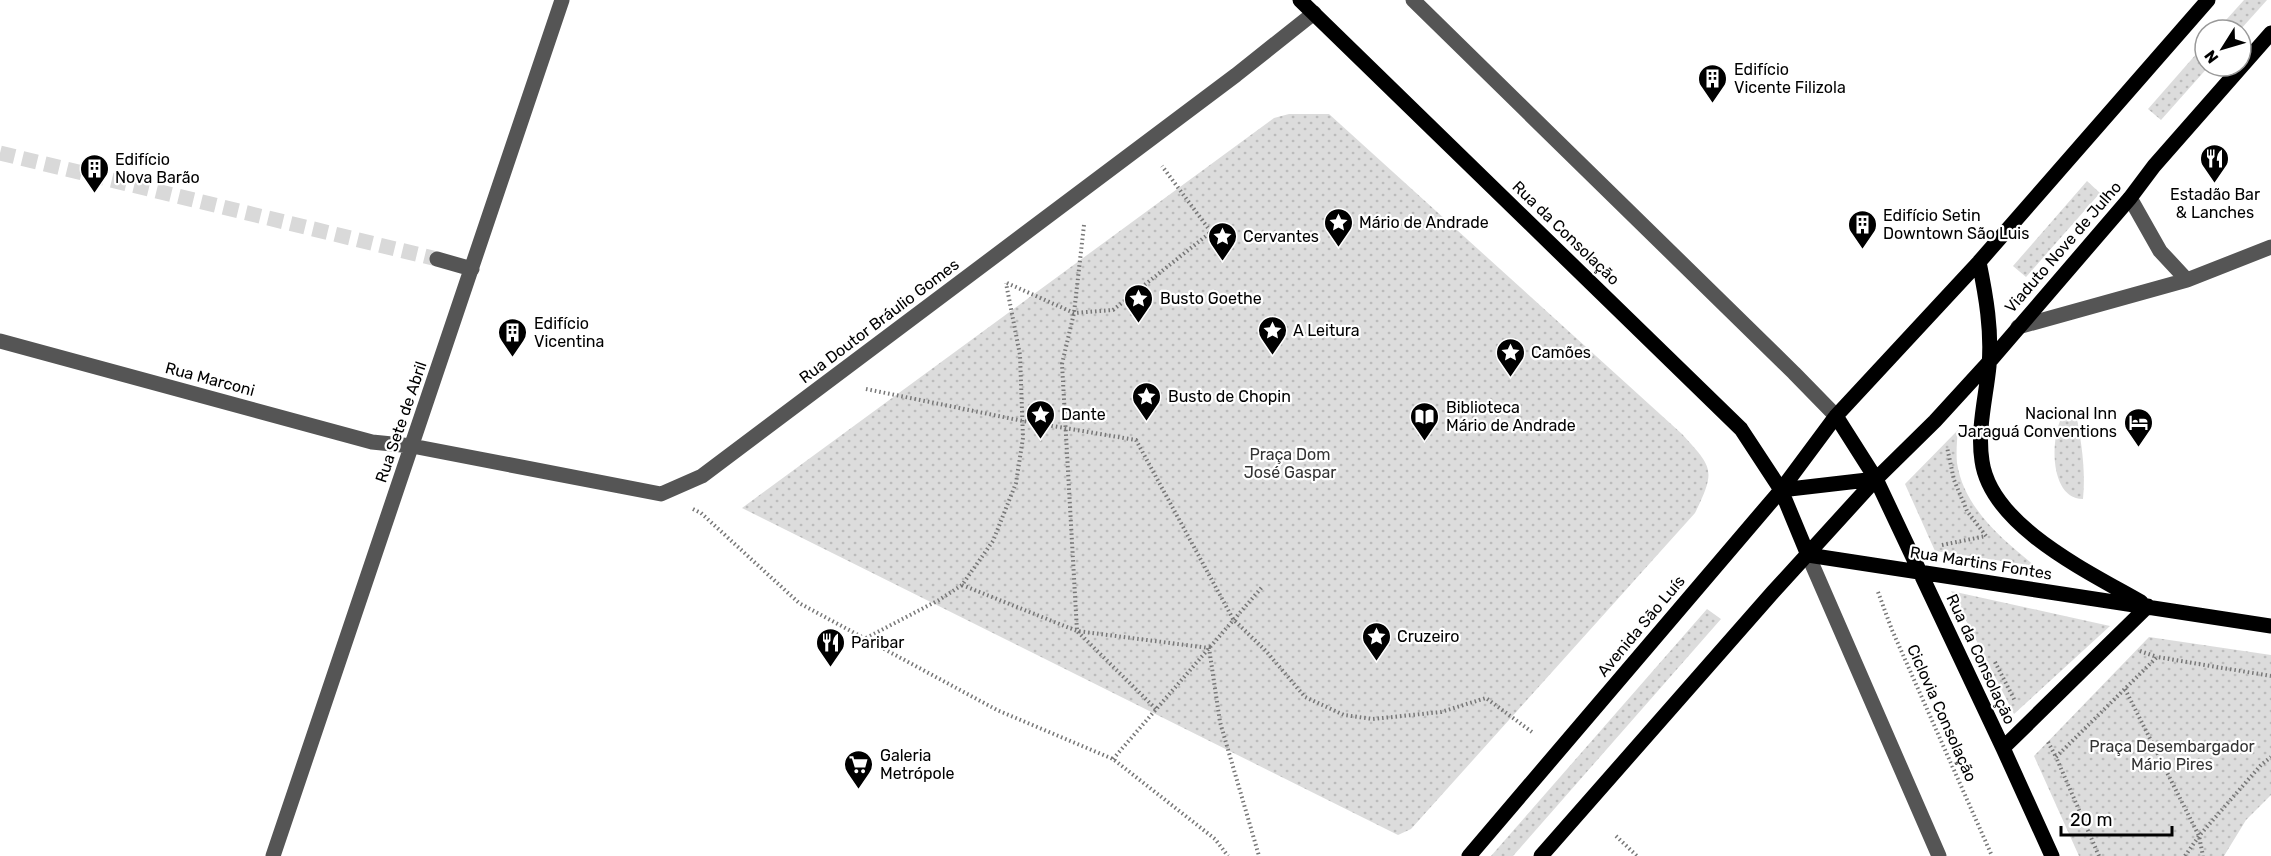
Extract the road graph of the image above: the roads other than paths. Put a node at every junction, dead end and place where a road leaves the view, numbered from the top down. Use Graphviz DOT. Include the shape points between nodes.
graph roads {
  1 [pos="562,0"];
  2 [pos="1300,0"];
  3 [pos="1413,0"];
  4 [pos="2206,3"];
  5 [pos="1314,13"];
  6 [pos="2271,33"];
  7 [pos="2130,198"];
  8 [pos="2271,247"];
  9 [pos="437,259"];
  10 [pos="1979,262"];
  11 [pos="472,269"];
  12 [pos="2187,280"];
  13 [pos="2018,327"];
  14 [pos="0,340"];
  15 [pos="1989,362"];
  16 [pos="1836,416"];
  17 [pos="412,446"];
  18 [pos="1876,479"];
  19 [pos="1780,490"];
  20 [pos="1808,555"];
  21 [pos="1920,572"];
  22 [pos="2148,606"];
  23 [pos="2271,626"];
  24 [pos="2003,748"];
  25 [pos="273,856"];
  26 [pos="1469,856"];
  27 [pos="1541,856"];
  28 [pos="1939,856"];
  29 [pos="2052,856"];
  1 -- 11 [label="street, Rua Sete de Abril"];
  2 -- 5 [label="main road, Rua da Consolação"];
  3 -- 16 [label="street, Rua da Consolação"];
  4 -- 10 [label="main road"];
  5 -- 17 [label="street, Rua Doutor Bráulio Gomes" via="702,476 661,494"];
  5 -- 19 [label="main road, Rua da Consolação" via="1741,429"];
  6 -- 7 [label="main road, Viaduto Nove de Julho"];
  7 -- 12 [label="street" via="2160,251"];
  7 -- 13 [label="main road, Viaduto Nove de Julho"];
  8 -- 12 [label="street"];
  9 -- 11 [label="street"];
  10 -- 15 [label="main road, Rua Martins Fontes" via="1986,295"];
  10 -- 16 [label="main road"];
  11 -- 17 [label="street, Rua Sete de Abril"];
  12 -- 13 [label="street"];
  13 -- 15 [label="main road, Viaduto Nove de Julho"];
  14 -- 17 [label="street, Rua Marconi" via="372,442"];
  15 -- 18 [label="main road, Viaduto Nove de Julho"];
  15 -- 22 [label="main road, Rua Martins Fontes" via="1981,430 1982,460 1986,479 1998,499 2037,539"];
  16 -- 18 [label="main road, Rua da Consolação"];
  16 -- 19 [label="main road, Avenida São Luís"];
  17 -- 25 [label="street, Rua Sete de Abril"];
  18 -- 19 [label="main road"];
  18 -- 20 [label="main road"];
  18 -- 21 [label="main road, Rua da Consolação"];
  19 -- 20 [label="main road, Rua da Consolação"];
  19 -- 26 [label="main road, Avenida São Luís"];
  20 -- 21 [label="main road, Rua Martins Fontes"];
  20 -- 27 [label="main road"];
  20 -- 28 [label="street, Rua da Consolação"];
  21 -- 22 [label="main road, Rua Martins Fontes"];
  21 -- 24 [label="main road, Rua da Consolação"];
  22 -- 23 [label="main road, Rua Martins Fontes"];
  22 -- 24 [label="main road"];
  24 -- 29 [label="main road, Rua da Consolação"];
}
